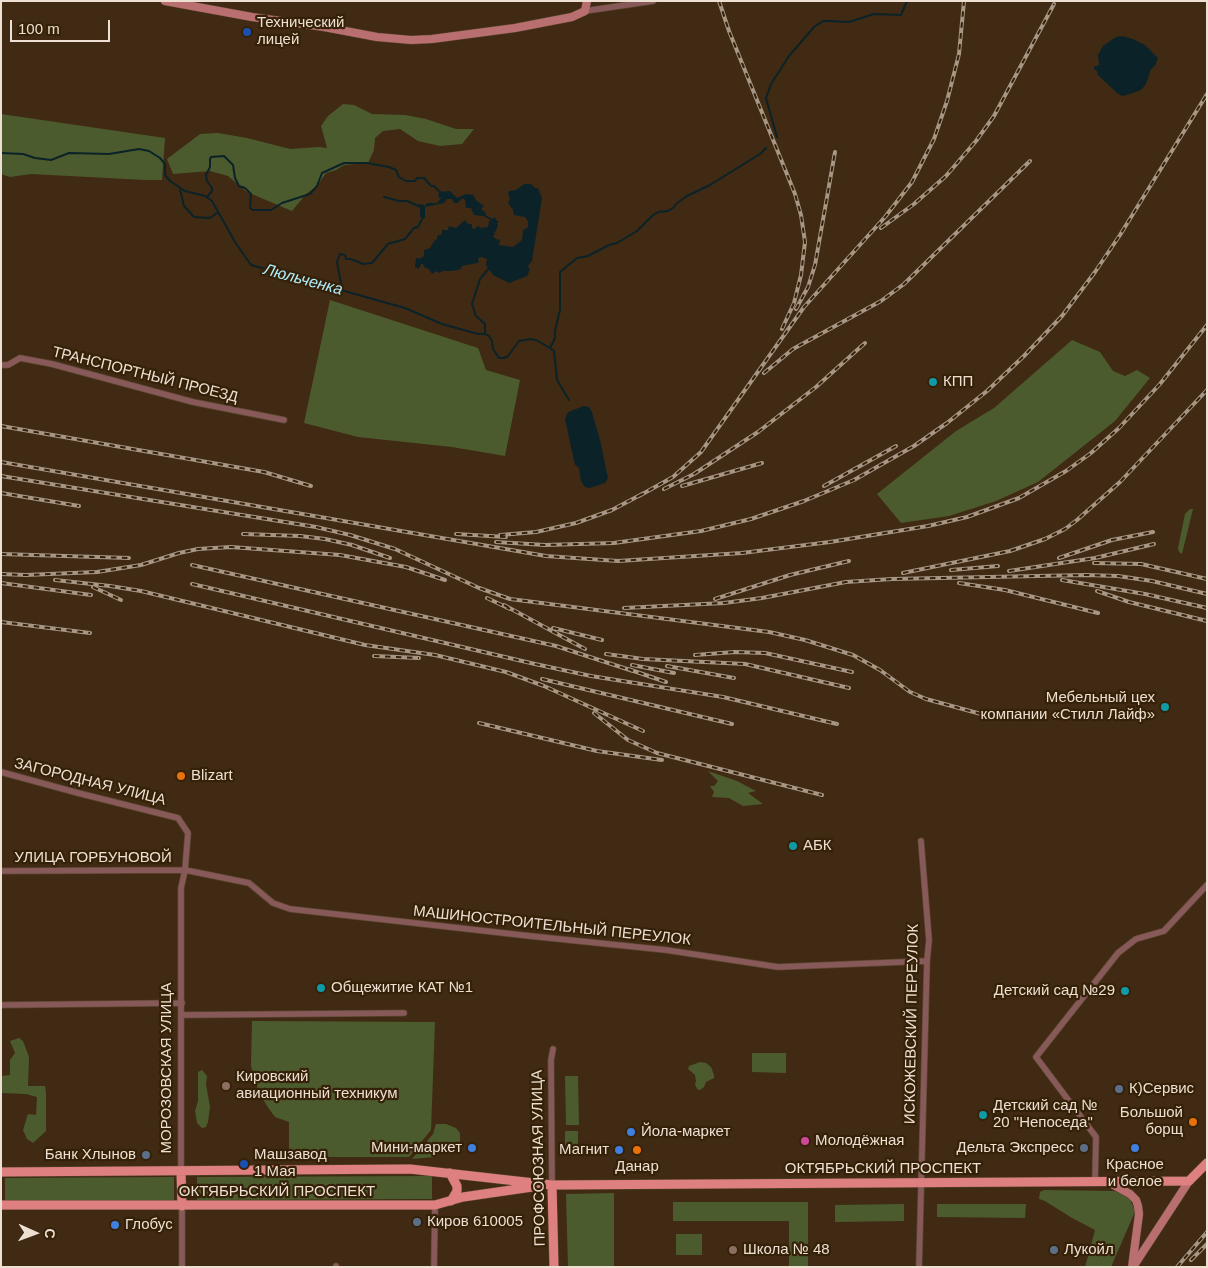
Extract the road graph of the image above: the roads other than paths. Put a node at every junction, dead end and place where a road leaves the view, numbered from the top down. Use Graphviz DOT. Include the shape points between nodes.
graph roads {
  1 [pos="165,1"];
  2 [pos="587,1"];
  3 [pos="653,1"];
  4 [pos="585,11"];
  5 [pos="1,365"];
  6 [pos="284,420"];
  7 [pos="1,772"];
  8 [pos="921,841"];
  9 [pos="185,870"];
  10 [pos="1,871"];
  11 [pos="1207,885"];
  12 [pos="927,961"];
  13 [pos="182,1004"];
  14 [pos="1,1005"];
  15 [pos="404,1013"];
  16 [pos="182,1015"];
  17 [pos="553,1049"];
  18 [pos="1207,1163"];
  19 [pos="1,1172"];
  20 [pos="181,1172"];
  21 [pos="450,1173"];
  22 [pos="1096,1181"];
  23 [pos="1106,1181"];
  24 [pos="1189,1181"];
  25 [pos="920,1182"];
  26 [pos="552,1185"];
  27 [pos="451,1201"];
  28 [pos="1,1205"];
  29 [pos="182,1206"];
  30 [pos="435,1206"];
  31 [pos="182,1267"];
  32 [pos="434,1267"];
  33 [pos="554,1267"];
  34 [pos="919,1267"];
  35 [pos="1132,1267"];
  1 -- 4 [label="street" via="412,40 514,28 571,17"];
  2 -- 4 [label="street"];
  3 -- 4 [label="street"];
  5 -- 6 [label="street, ТРАНСПОРТНЫЙ ПРОЕЗД" via="20,358 52,364 181,399"];
  7 -- 9 [label="street, ЗАГОРОДНАЯ УЛИЦА" via="178,818 188,832"];
  8 -- 12 [label="street, ИСКОЖЕВСКИЙ ПЕРЕУЛОК" via="929,940"];
  9 -- 10 [label="street, УЛИЦА ГОРБУНОВОЙ"];
  9 -- 12 [label="street, МАШИНОСТРОИТЕЛЬНЫЙ ПЕРЕУЛОК" via="249,883 273,903 290,909 666,950 778,967"];
  9 -- 13 [label="street, МОРОЗОВСКАЯ УЛИЦА" via="181,888"];
  11 -- 22 [label="street" via="1164,931 1136,939 1118,952 1036,1057 1096,1137"];
  12 -- 25 [label="street, ИСКОЖЕВСКИЙ ПЕРЕУЛОК"];
  13 -- 14 [label="street"];
  13 -- 16 [label="street, МОРОЗОВСКАЯ УЛИЦА"];
  15 -- 16 [label="street"];
  16 -- 20 [label="street, МОРОЗОВСКАЯ УЛИЦА"];
  17 -- 26 [label="street, ПРОФСОЮЗНАЯ УЛИЦА"];
  18 -- 24 [label="main road"];
  19 -- 20 [label="main road, ОКТЯБРЬСКИЙ ПРОСПЕКТ"];
  20 -- 21 [label="main road, ОКТЯБРЬСКИЙ ПРОСПЕКТ" via="410,1169"];
  20 -- 29 [label="main road, МОРОЗОВСКАЯ УЛИЦА"];
  21 -- 26 [label="main road, ОКТЯБРЬСКИЙ ПРОСПЕКТ"];
  21 -- 27 [label="main road" via="457,1186"];
  22 -- 23 [label="main road, ОКТЯБРЬСКИЙ ПРОСПЕКТ"];
  22 -- 25 [label="main road, ОКТЯБРЬСКИЙ ПРОСПЕКТ"];
  23 -- 24 [label="main road, ОКТЯБРЬСКИЙ ПРОСПЕКТ"];
  23 -- 35 [label="street" via="1130,1194 1138,1206 1140,1214"];
  24 -- 35 [label="street"];
  25 -- 26 [label="main road, ОКТЯБРЬСКИЙ ПРОСПЕКТ"];
  25 -- 34 [label="street, ИСКОЖЕВСКИЙ ПЕРЕУЛОК"];
  26 -- 27 [label="main road, ОКТЯБРЬСКИЙ ПРОСПЕКТ"];
  26 -- 33 [label="main road, ПРОФСОЮЗНАЯ УЛИЦА"];
  27 -- 30 [label="main road, ОКТЯБРЬСКИЙ ПРОСПЕКТ"];
  28 -- 29 [label="main road, ОКТЯБРЬСКИЙ ПРОСПЕКТ"];
  29 -- 30 [label="main road, ОКТЯБРЬСКИЙ ПРОСПЕКТ"];
  29 -- 31 [label="street, МОРОЗОВСКАЯ УЛИЦА"];
  30 -- 32 [label="street"];
}
